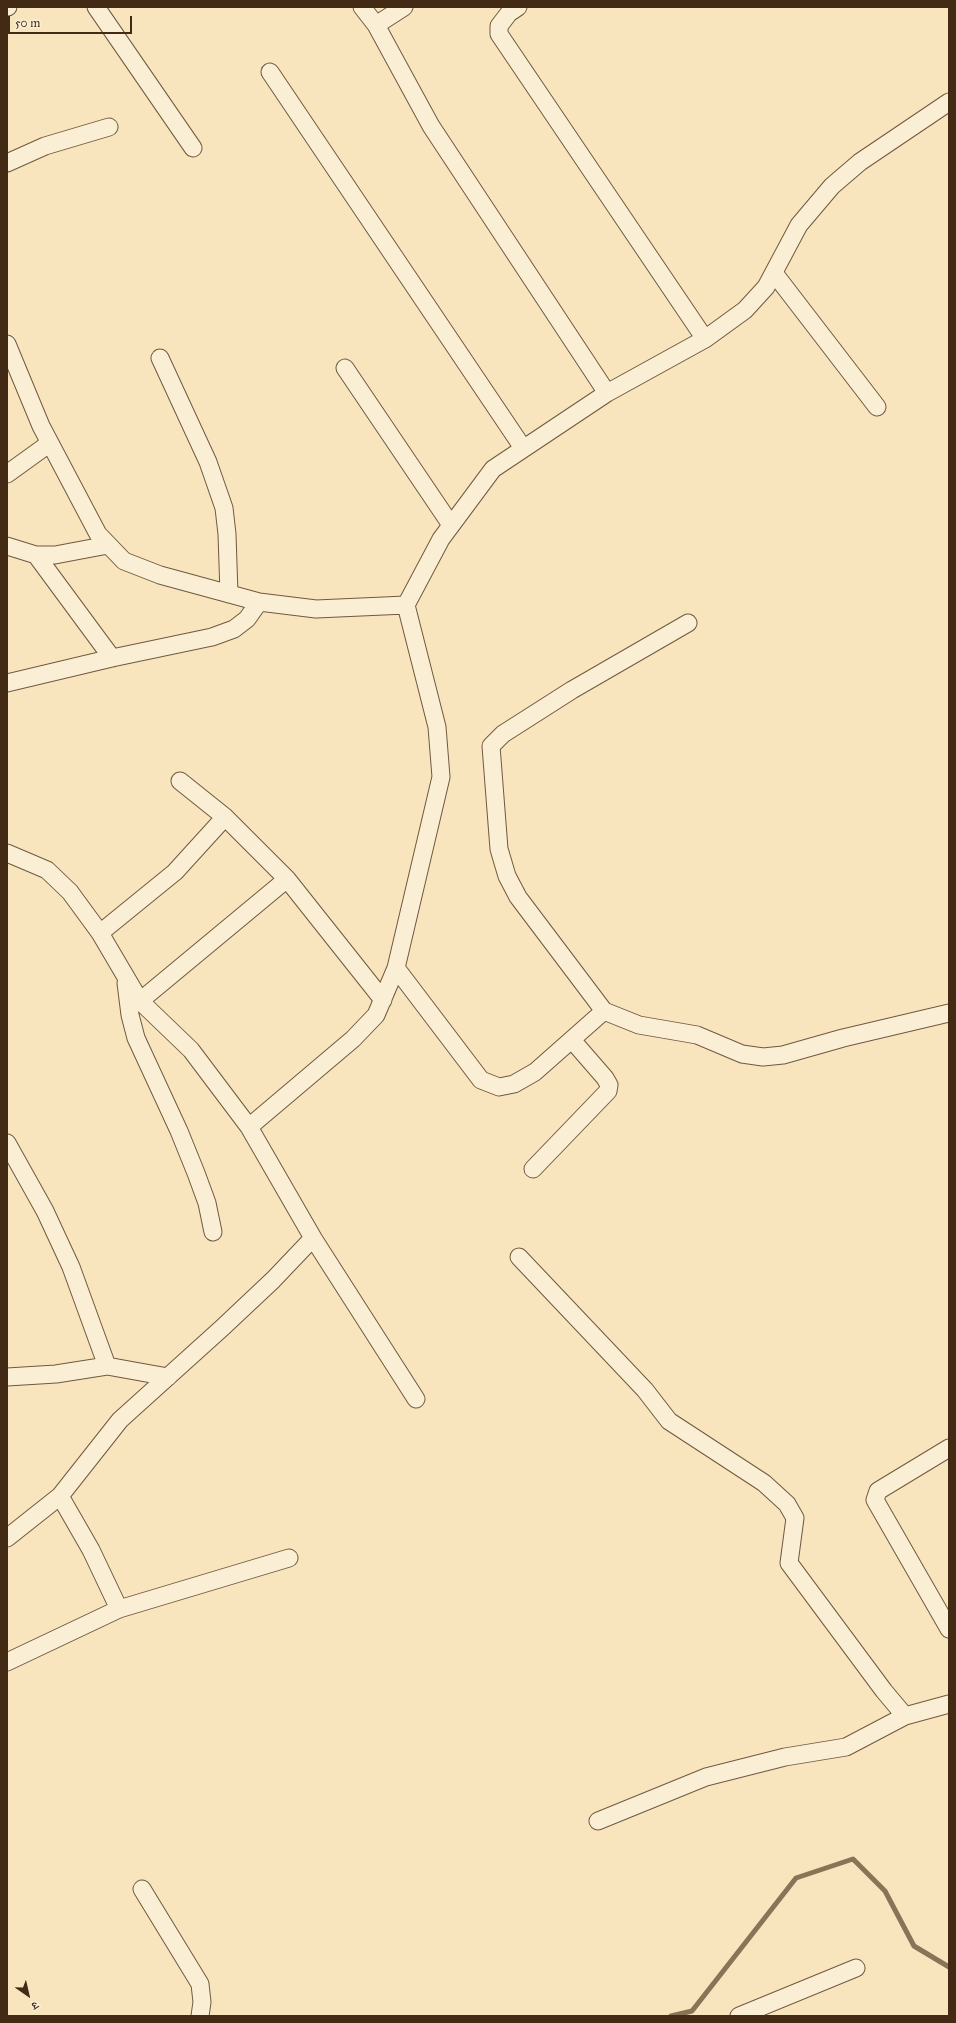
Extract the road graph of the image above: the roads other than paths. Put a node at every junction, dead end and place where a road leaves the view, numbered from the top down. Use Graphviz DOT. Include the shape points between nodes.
graph roads {
  1 [pos="96,7"];
  2 [pos="362,7"];
  3 [pos="404,7"];
  4 [pos="518,7"];
  5 [pos="376,25"];
  6 [pos="270,72"];
  7 [pos="949,102"];
  8 [pos="109,127"];
  9 [pos="193,148"];
  10 [pos="7,163"];
  11 [pos="774,274"];
  12 [pos="705,339"];
  13 [pos="7,344"];
  14 [pos="160,358"];
  15 [pos="345,368"];
  16 [pos="608,393"];
  17 [pos="877,407"];
  18 [pos="50,443"];
  19 [pos="523,448"];
  20 [pos="7,474"];
  21 [pos="451,525"];
  22 [pos="108,545"];
  23 [pos="7,546"];
  24 [pos="36,555"];
  25 [pos="229,594"];
  26 [pos="259,602"];
  27 [pos="406,605"];
  28 [pos="688,623"];
  29 [pos="112,658"];
  30 [pos="7,683"];
  31 [pos="180,780"];
  32 [pos="225,817"];
  33 [pos="7,853"];
  34 [pos="287,879"];
  35 [pos="100,934"];
  36 [pos="396,968"];
  37 [pos="125,975"];
  38 [pos="383,1000"];
  39 [pos="140,1001"];
  40 [pos="604,1011"];
  41 [pos="949,1013"];
  42 [pos="572,1040"];
  43 [pos="249,1126"];
  44 [pos="7,1144"];
  45 [pos="533,1169"];
  46 [pos="213,1232"];
  47 [pos="313,1238"];
  48 [pos="519,1257"];
  49 [pos="107,1366"];
  50 [pos="7,1377"];
  51 [pos="168,1377"];
  52 [pos="416,1399"];
  53 [pos="949,1448"];
  54 [pos="60,1496"];
  55 [pos="7,1538"];
  56 [pos="289,1558"];
  57 [pos="119,1609"];
  58 [pos="945,1611"];
  59 [pos="949,1629"];
  60 [pos="7,1662"];
  61 [pos="949,1704"];
  62 [pos="905,1716"];
  63 [pos="598,1821"];
  64 [pos="142,1889"];
  65 [pos="856,1968"];
  66 [pos="200,2016"];
  67 [pos="739,2016"];
  1 -- 9 [label="street"];
  2 -- 5 [label="street"];
  3 -- 5 [label="street"];
  4 -- 12 [label="street" via="509,13 499,26 499,34"];
  5 -- 16 [label="street" via="431,126"];
  6 -- 19 [label="street"];
  7 -- 11 [label="street" via="860,162 832,186 799,225"];
  8 -- 10 [label="street" via="45,146"];
  11 -- 12 [label="street" via="745,310"];
  11 -- 17 [label="street"];
  12 -- 16 [label="street"];
  13 -- 18 [label="street"];
  14 -- 25 [label="street" via="208,462 224,508"];
  15 -- 21 [label="street"];
  16 -- 19 [label="street"];
  18 -- 20 [label="street"];
  18 -- 22 [label="street" via="98,534"];
  19 -- 21 [label="street" via="493,469"];
  21 -- 27 [label="street"];
  22 -- 24 [label="street" via="55,555"];
  22 -- 25 [label="street" via="124,561 160,575"];
  23 -- 24 [label="street"];
  24 -- 29 [label="street"];
  25 -- 26 [label="street"];
  26 -- 27 [label="street" via="316,609"];
  26 -- 29 [label="street" via="248,619 234,629 212,637"];
  27 -- 36 [label="street" via="437,727 441,777"];
  28 -- 40 [label="street" via="572,690 503,734 491,746 499,849 507,876 518,897"];
  29 -- 30 [label="street"];
  31 -- 32 [label="street"];
  32 -- 34 [label="street"];
  32 -- 35 [label="street" via="175,872"];
  33 -- 35 [label="street" via="47,870 70,892"];
  34 -- 38 [label="street"];
  34 -- 39 [label="street"];
  35 -- 37 [label="street"];
  36 -- 38 [label="street"];
  36 -- 42 [label="street" via="482,1080 499,1087 514,1084 535,1072"];
  37 -- 39 [label="street"];
  37 -- 46 [label="street" via="136,1038 196,1173 207,1203"];
  38 -- 43 [label="street" via="376,1015 352,1039"];
  39 -- 43 [label="street" via="191,1050"];
  40 -- 41 [label="street" via="639,1025 697,1035 742,1054 763,1057 783,1055"];
  40 -- 42 [label="street"];
  42 -- 45 [label="street" via="605,1078 609,1085 608,1091"];
  43 -- 47 [label="street"];
  44 -- 49 [label="street" via="45,1211 71,1267"];
  47 -- 51 [label="street" via="267,1286"];
  47 -- 52 [label="street"];
  48 -- 62 [label="street" via="645,1390 669,1421 764,1483 787,1504 795,1518 789,1563"];
  49 -- 50 [label="street" via="56,1374"];
  49 -- 51 [label="street"];
  51 -- 54 [label="street" via="120,1420"];
  53 -- 58 [label="street" via="878,1491 875,1500"];
  54 -- 55 [label="street"];
  54 -- 57 [label="street" via="91,1550"];
  56 -- 57 [label="street"];
  57 -- 60 [label="street"];
  58 -- 59 [label="street"];
  61 -- 62 [label="street"];
  62 -- 63 [label="street" via="846,1747 785,1757 706,1777"];
  64 -- 66 [label="street" via="200,1984"];
  65 -- 67 [label="street"];
}
